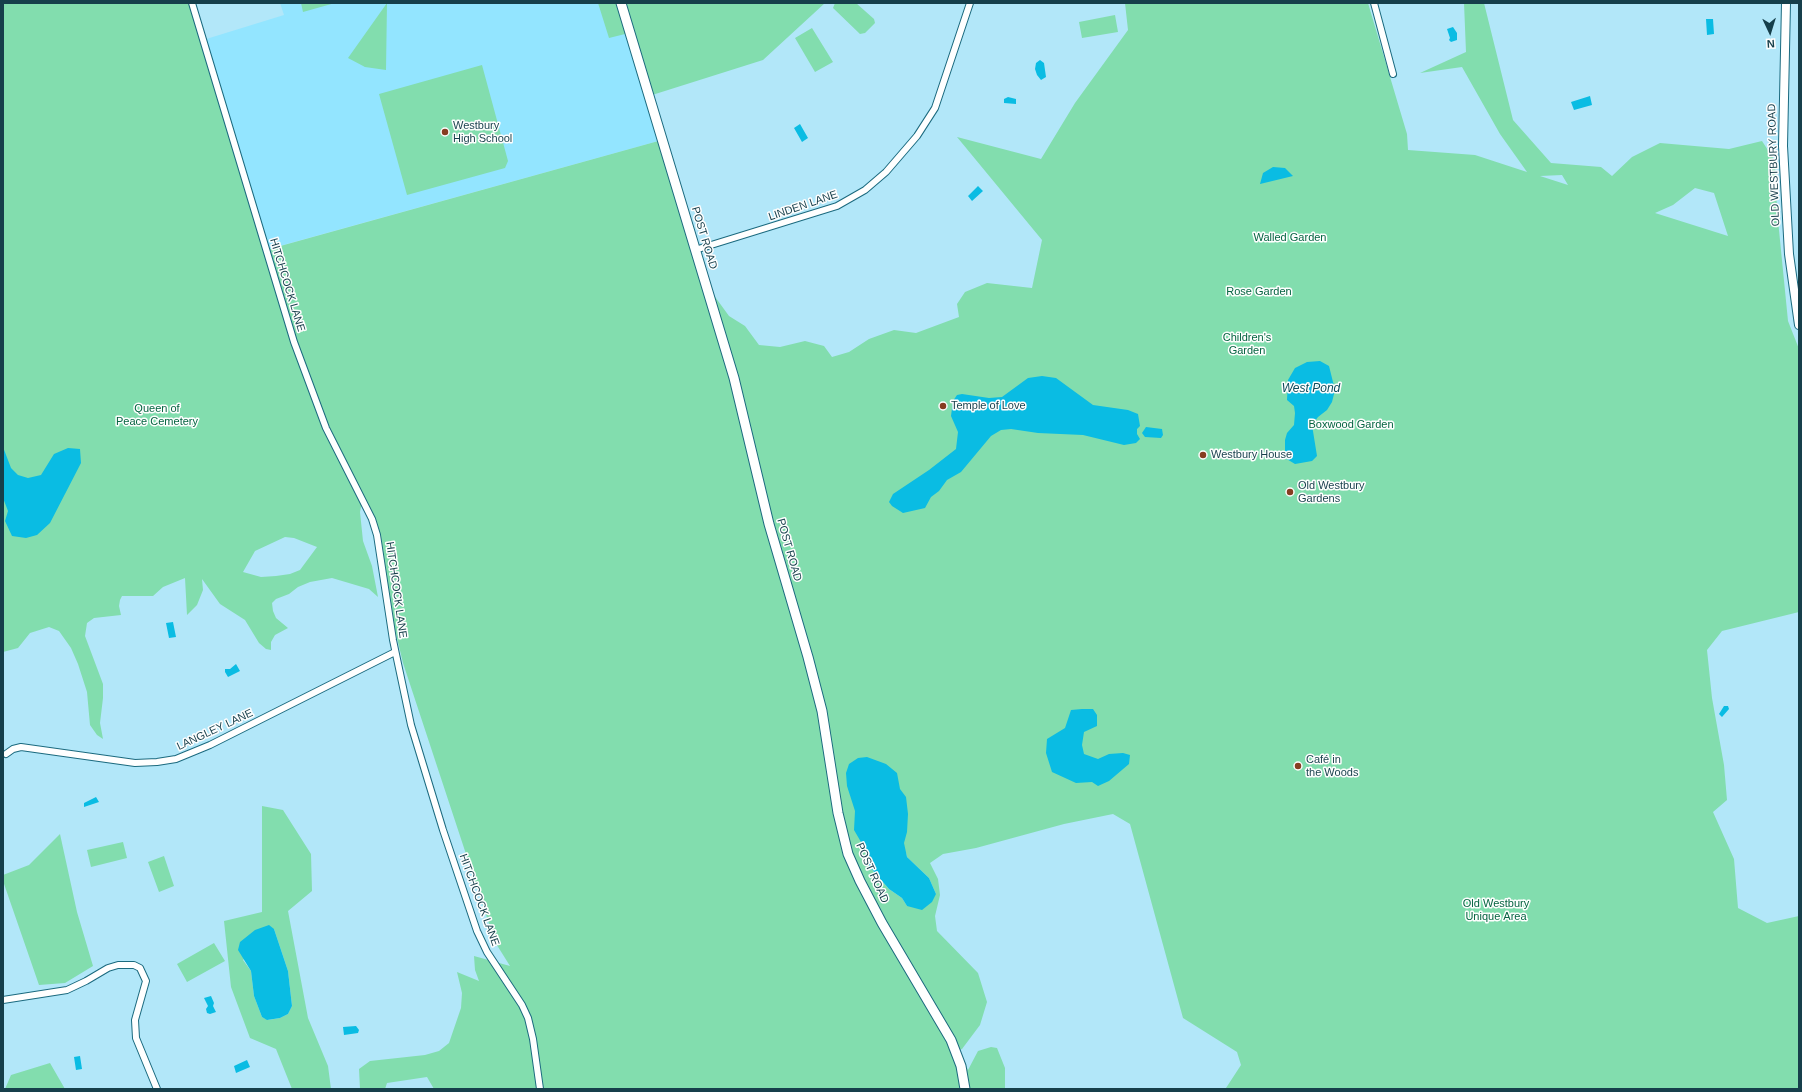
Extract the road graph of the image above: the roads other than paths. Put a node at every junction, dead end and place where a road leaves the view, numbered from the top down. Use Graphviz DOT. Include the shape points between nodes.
graph roads {
  1 [pos="192,3"];
  2 [pos="620,3"];
  3 [pos="970,3"];
  4 [pos="1374,3"];
  5 [pos="1786,3"];
  6 [pos="1393,74"];
  7 [pos="696,250"];
  8 [pos="1799,325"];
  9 [pos="395,652"];
  10 [pos="6,754"];
  11 [pos="3,1000"];
  12 [pos="157,1089"];
  13 [pos="540,1089"];
  14 [pos="965,1089"];
  1 -- 9 [label="street, HITCHCOCK LANE" via="294,342 326,428 372,519 377,535"];
  2 -- 7 [label="main road, POST ROAD"];
  3 -- 7 [label="street, LINDEN LANE" via="935,108 917,136 886,172 865,190 837,206"];
  4 -- 6 [label="street"];
  5 -- 8 [label="street, OLD WESTBURY ROAD" via="1783,146 1789,254"];
  7 -- 14 [label="main road, POST ROAD" via="734,378 769,524 822,711 838,813 848,854 882,923 951,1040 961,1066"];
  9 -- 10 [label="street, LANGLEY LANE" via="210,746 176,759 135,763 21,747"];
  9 -- 13 [label="street, HITCHCOCK LANE" via="411,725 469,910 487,952 528,1018"];
  11 -- 12 [label="street" via="67,990 118,965 134,965 140,968 146,981 135,1020 136,1038"];
}
